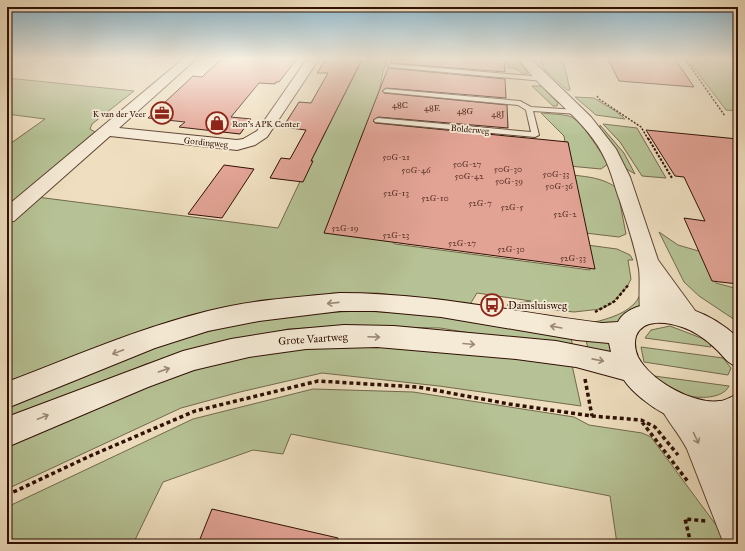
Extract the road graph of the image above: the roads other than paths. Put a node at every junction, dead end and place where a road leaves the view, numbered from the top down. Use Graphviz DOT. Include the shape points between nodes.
graph roads {
  1 [pos="160,85"];
  2 [pos="296,85"];
  3 [pos="549,85"];
  4 [pos="386,91"];
  5 [pos="529,109"];
  6 [pos="578,112"];
  7 [pos="378,120"];
  8 [pos="106,131"];
  9 [pos="7,216"];
  10 [pos="648,262"];
  11 [pos="652,313"];
  12 [pos="688,319"];
  13 [pos="623,332"];
  14 [pos="737,354"];
  15 [pos="632,371"];
  16 [pos="7,395"];
  17 [pos="674,406"];
  18 [pos="728,412"];
  19 [pos="7,432"];
  20 [pos="738,487"];
  21 [pos="738,536"];
  1 -- 8 [label="street"];
  2 -- 8 [label="street, Gordingweg" via="262,134 249,142 237,145"];
  3 -- 6 [label="street"];
  4 -- 5 [label="lane" via="520,103"];
  5 -- 6 [label="lane"];
  5 -- 7 [label="lane, Bolderweg" via="535,134"];
  6 -- 10 [label="street" via="605,143 620,173"];
  8 -- 9 [label="street"];
  10 -- 11 [label="street"];
  10 -- 12 [label="street"];
  11 -- 12 [label="street"];
  11 -- 13 [label="street" via="633,319"];
  12 -- 14 [label="street" via="706,327"];
  13 -- 15 [label="street" via="621,344 624,357"];
  13 -- 16 [label="street, one-way" via="577,330 441,308 376,302 340,302 259,310 208,320"];
  15 -- 17 [label="street" via="650,390"];
  19 -- 15 [label="street, Grote Vaartweg, one-way" via="137,379 194,359 267,343 305,339 345,336 400,338 524,349 610,362"];
  17 -- 18 [label="street" via="705,415"];
  17 -- 21 [label="street, one-way" via="690,425 708,464 728,519"];
  18 -- 20 [label="street" via="721,431"];
}
